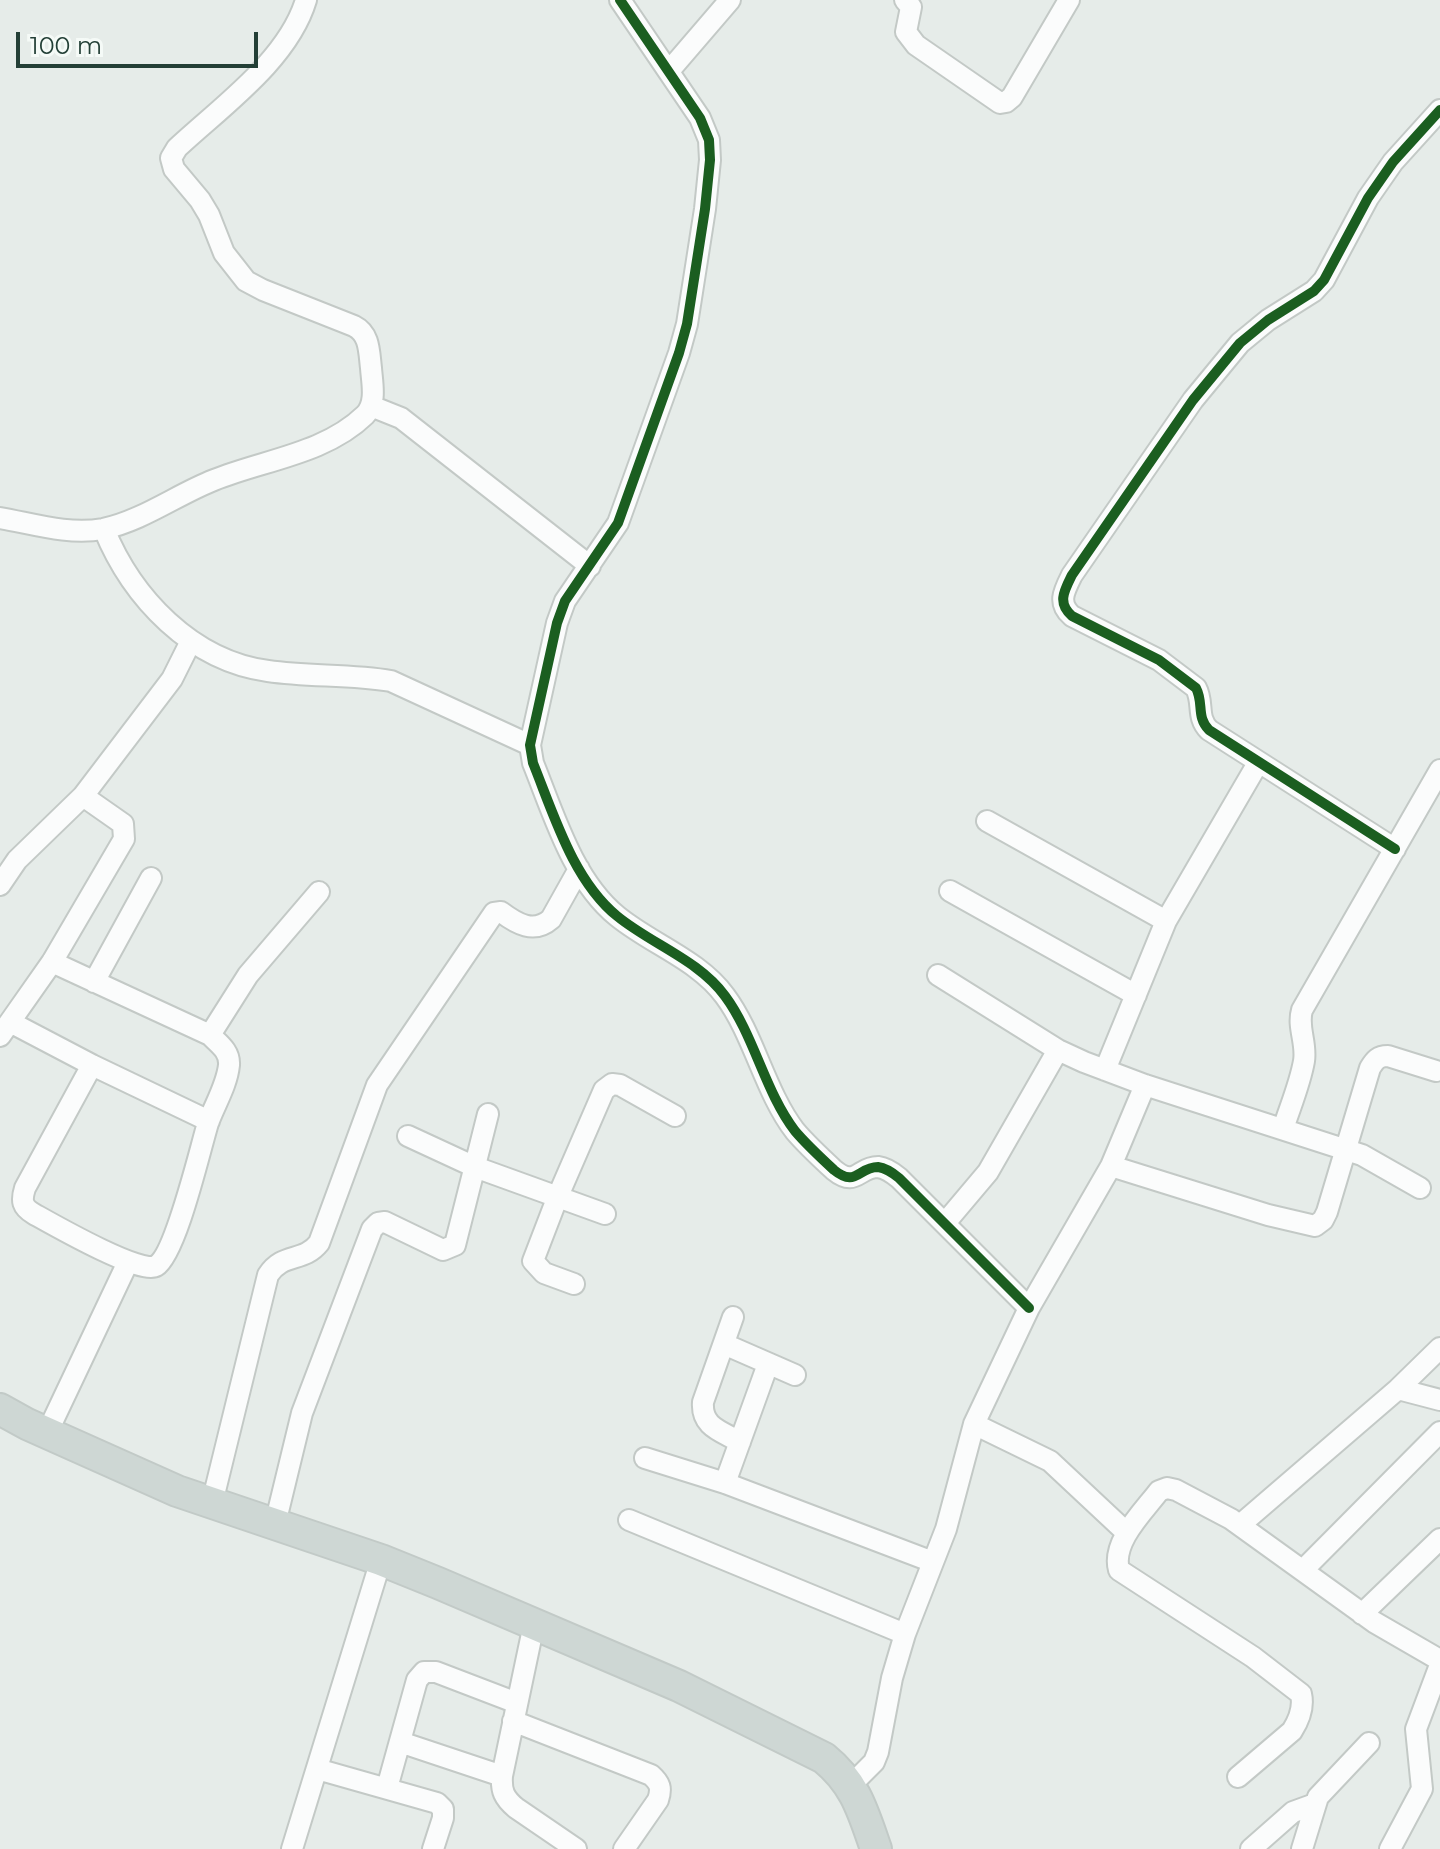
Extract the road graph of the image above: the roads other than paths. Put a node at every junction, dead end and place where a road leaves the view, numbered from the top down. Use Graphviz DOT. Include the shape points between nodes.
graph roads {
  1 [pos="306,0"];
  2 [pos="620,0"];
  3 [pos="730,0"];
  4 [pos="905,0"];
  5 [pos="1069,0"];
  6 [pos="669,71"];
  7 [pos="1440,110"];
  8 [pos="371,406"];
  9 [pos="0,518"];
  10 [pos="104,529"];
  11 [pos="590,566"];
  12 [pos="191,641"];
  13 [pos="530,745"];
  14 [pos="1258,763"];
  15 [pos="1440,770"];
  16 [pos="83,796"];
  17 [pos="987,821"];
  18 [pos="1395,849"];
  19 [pos="579,869"];
  20 [pos="151,878"];
  21 [pos="0,885"];
  22 [pos="950,891"];
  23 [pos="319,892"];
  24 [pos="1166,921"];
  25 [pos="52,962"];
  26 [pos="938,975"];
  27 [pos="94,982"];
  28 [pos="1136,995"];
  29 [pos="5,1029"];
  30 [pos="210,1035"];
  31 [pos="1058,1050"];
  32 [pos="92,1065"];
  33 [pos="1105,1070"];
  34 [pos="1436,1071"];
  35 [pos="1145,1085"];
  36 [pos="488,1114"];
  37 [pos="675,1116"];
  38 [pos="209,1121"];
  39 [pos="1283,1129"];
  40 [pos="408,1136"];
  41 [pos="1345,1149"];
  42 [pos="1111,1166"];
  43 [pos="475,1167"];
  44 [pos="1420,1188"];
  45 [pos="558,1196"];
  46 [pos="605,1214"];
  47 [pos="945,1223"];
  48 [pos="128,1262"];
  49 [pos="574,1284"];
  50 [pos="1029,1308"];
  51 [pos="733,1317"];
  52 [pos="724,1344"];
  53 [pos="1440,1348"];
  54 [pos="768,1364"];
  55 [pos="795,1375"];
  56 [pos="1398,1389"];
  57 [pos="1440,1400"];
  58 [pos="1,1410"];
  59 [pos="974,1424"];
  60 [pos="1440,1432"];
  61 [pos="47,1433"];
  62 [pos="740,1442"];
  63 [pos="645,1458"];
  64 [pos="725,1483"];
  65 [pos="212,1503"];
  66 [pos="629,1520"];
  67 [pos="275,1524"];
  68 [pos="1240,1525"];
  69 [pos="1127,1533"];
  70 [pos="1440,1539"];
  71 [pos="381,1560"];
  72 [pos="933,1562"];
  73 [pos="1303,1570"];
  74 [pos="1362,1614"];
  75 [pos="534,1624"];
  76 [pos="905,1634"];
  77 [pos="515,1712"];
  78 [pos="400,1742"];
  79 [pos="1369,1743"];
  80 [pos="317,1769"];
  81 [pos="502,1776"];
  82 [pos="1238,1777"];
  83 [pos="851,1785"];
  84 [pos="387,1788"];
  85 [pos="1315,1804"];
  86 [pos="292,1849"];
  87 [pos="433,1849"];
  88 [pos="576,1849"];
  89 [pos="624,1849"];
  90 [pos="876,1849"];
  91 [pos="1251,1849"];
  92 [pos="1302,1849"];
  93 [pos="1390,1849"];
  1 -- 8 [label="street" via="280,52 171,158 209,215 224,253 246,281 363,333"];
  2 -- 6 [label="street"];
  3 -- 6 [label="street"];
  4 -- 5 [label="street" via="911,7 906,32 916,45 1000,103 1012,97"];
  6 -- 11 [label="street" via="709,140 691,299 679,353 618,523"];
  7 -- 14 [label="street" via="1368,198 1324,280 1240,343 1193,400 1065,589 1065,610 1184,678 1199,694 1204,725"];
  8 -- 10 [label="street" via="335,435 294,455 219,477"];
  8 -- 11 [label="street" via="401,418"];
  9 -- 10 [label="street" via="66,530"];
  10 -- 12 [label="street" via="130,580"];
  11 -- 13 [label="street" via="571,590 557,623"];
  12 -- 13 [label="street" via="218,658 269,671 391,681"];
  12 -- 16 [label="street" via="172,679"];
  13 -- 19 [label="street"];
  14 -- 18 [label="street"];
  14 -- 24 [label="street"];
  15 -- 18 [label="street"];
  16 -- 21 [label="street" via="17,860"];
  16 -- 25 [label="street" via="123,824 124,839"];
  17 -- 24 [label="street"];
  18 -- 39 [label="street" via="1302,1010 1304,1061"];
  19 -- 47 [label="street" via="617,916 705,975 725,995 795,1130 835,1171 855,1178 876,1167 887,1170"];
  19 -- 65 [label="street" via="545,924 521,925 494,913 377,1085 319,1243 312,1253 275,1265 268,1275"];
  20 -- 27 [label="street"];
  22 -- 28 [label="street"];
  23 -- 30 [label="street" via="248,975"];
  24 -- 28 [label="street"];
  25 -- 27 [label="street"];
  25 -- 29 [label="street"];
  26 -- 31 [label="street"];
  27 -- 30 [label="street"];
  28 -- 33 [label="street"];
  29 -- 32 [label="street"];
  30 -- 38 [label="street" via="228,1054 229,1064"];
  31 -- 33 [label="street"];
  31 -- 47 [label="street" via="988,1172"];
  32 -- 38 [label="street"];
  32 -- 48 [label="street" via="21,1200 34,1214"];
  33 -- 35 [label="street"];
  34 -- 41 [label="street" via="1388,1056 1375,1060"];
  35 -- 39 [label="street"];
  35 -- 42 [label="street"];
  36 -- 43 [label="street"];
  37 -- 45 [label="street" via="612,1084 599,1099"];
  38 -- 48 [label="street" via="164,1257 146,1268"];
  39 -- 41 [label="street"];
  40 -- 43 [label="street"];
  41 -- 42 [label="street" via="1327,1212 1315,1226"];
  41 -- 44 [label="street"];
  42 -- 50 [label="street"];
  43 -- 45 [label="street"];
  43 -- 67 [label="street" via="458,1237 450,1249 385,1222 372,1229 302,1413"];
  45 -- 46 [label="street"];
  45 -- 49 [label="street" via="533,1261 544,1273"];
  47 -- 50 [label="street"];
  48 -- 61 [label="street"];
  50 -- 59 [label="street"];
  51 -- 52 [label="street"];
  52 -- 54 [label="street"];
  52 -- 62 [label="street" via="702,1414"];
  53 -- 56 [label="street"];
  54 -- 55 [label="street"];
  54 -- 62 [label="street"];
  56 -- 57 [label="street"];
  56 -- 68 [label="street"];
  58 -- 61 [label="main road"];
  59 -- 69 [label="street" via="1050,1461"];
  59 -- 72 [label="street"];
  60 -- 73 [label="street"];
  61 -- 65 [label="main road"];
  62 -- 64 [label="street"];
  63 -- 64 [label="street"];
  64 -- 72 [label="street"];
  65 -- 67 [label="main road"];
  66 -- 76 [label="street"];
  67 -- 71 [label="main road"];
  68 -- 69 [label="street" via="1167,1488"];
  68 -- 73 [label="street"];
  69 -- 82 [label="street" via="1118,1555 1119,1570 1301,1694 1292,1731"];
  70 -- 74 [label="street"];
  71 -- 75 [label="main road"];
  71 -- 80 [label="street"];
  72 -- 76 [label="street"];
  73 -- 74 [label="street"];
  74 -- 93 [label="street" via="1432,1654 1440,1665 1416,1729 1422,1789"];
  75 -- 77 [label="street"];
  75 -- 83 [label="main road" via="692,1692 824,1758"];
  76 -- 83 [label="street" via="878,1752"];
  77 -- 78 [label="street" via="436,1672 424,1672 417,1680"];
  77 -- 81 [label="street"];
  77 -- 89 [label="street" via="659,1782 658,1800"];
  78 -- 81 [label="street"];
  78 -- 84 [label="street"];
  79 -- 85 [label="street" via="1322,1790"];
  80 -- 84 [label="street"];
  80 -- 86 [label="street"];
  81 -- 88 [label="street" via="501,1791 507,1800"];
  83 -- 90 [label="main road"];
  84 -- 87 [label="street" via="443,1809"];
  85 -- 91 [label="street" via="1293,1812"];
  85 -- 92 [label="street"];
}
